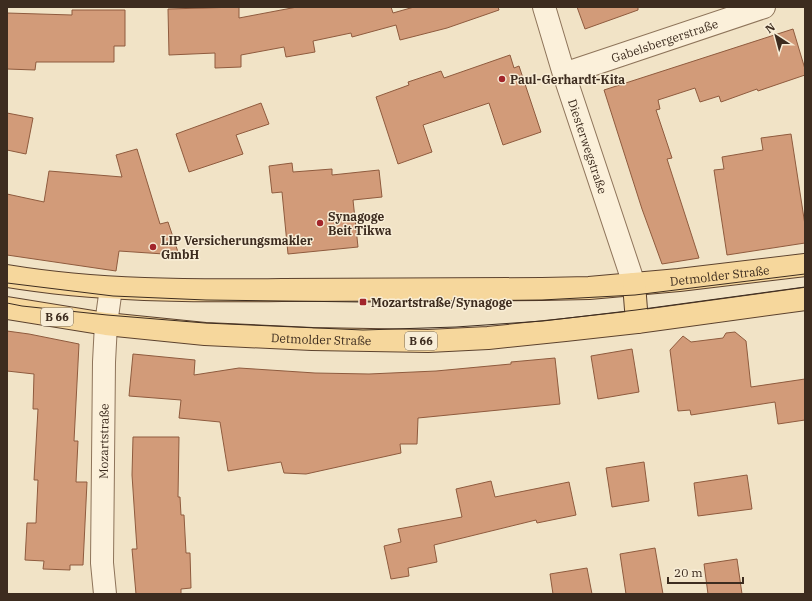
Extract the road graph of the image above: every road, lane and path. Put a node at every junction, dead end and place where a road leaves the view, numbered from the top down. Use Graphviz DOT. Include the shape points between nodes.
graph roads {
  1 [pos="544,7"];
  2 [pos="764,7"];
  3 [pos="564,74"];
  4 [pos="805,265"];
  5 [pos="7,276"];
  6 [pos="634,284"];
  7 [pos="110,288"];
  8 [pos="805,299"];
  9 [pos="7,308"];
  10 [pos="637,322"];
  11 [pos="106,324"];
  12 [pos="105,594"];
  1 -- 3 [label="street, Diesterwegstraße"];
  2 -- 3 [label="street, Gabelsbergerstraße"];
  3 -- 6 [label="street, Diesterwegstraße"];
  4 -- 6 [label="main road, Detmolder Straße"];
  5 -- 7 [label="main road, Detmolder Straße"];
  6 -- 7 [label="main road, Detmolder Straße" via="542,289 205,291"];
  6 -- 10 [label="main road"];
  7 -- 11 [label="street, Mozartstraße"];
  8 -- 10 [label="main road, Detmolder Straße / B 66"];
  9 -- 11 [label="main road, Detmolder Straße / B 66"];
  10 -- 11 [label="main road, Detmolder Straße / B 66" via="488,338 428,341 205,334"];
  11 -- 12 [label="street, Mozartstraße" via="102,563"];
}
